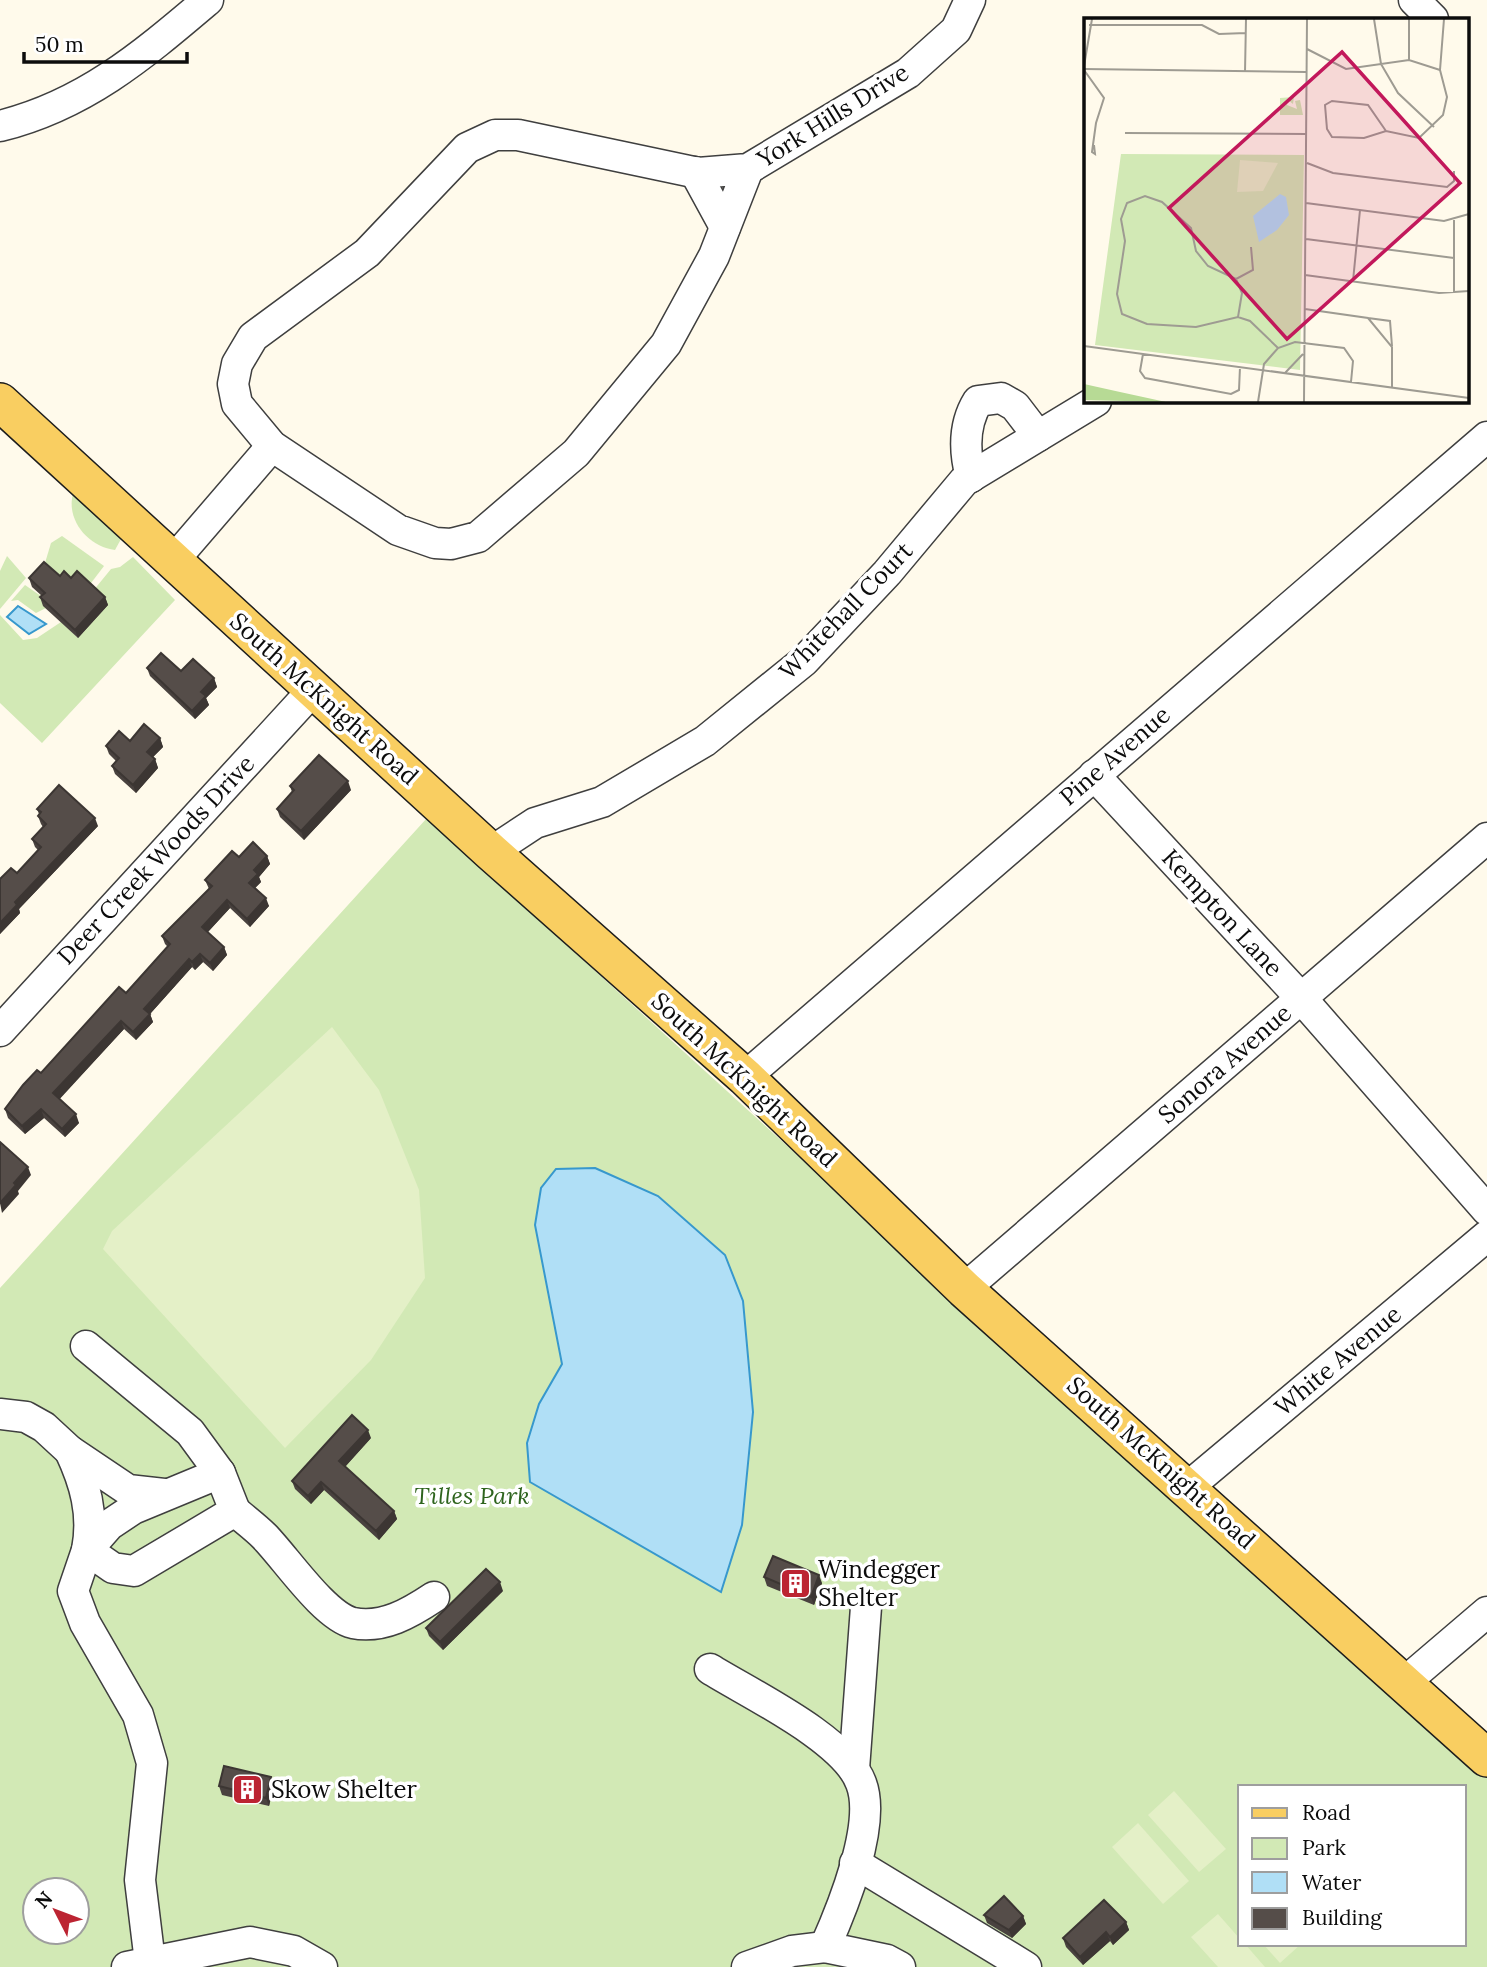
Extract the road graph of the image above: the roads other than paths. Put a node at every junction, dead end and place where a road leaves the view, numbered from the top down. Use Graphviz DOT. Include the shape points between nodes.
graph roads {
  1 [pos="208,0"];
  2 [pos="971,0"];
  3 [pos="1414,0"];
  4 [pos="1432,18"];
  5 [pos="0,126"];
  6 [pos="748,169"];
  7 [pos="695,172"];
  8 [pos="725,227"];
  9 [pos="0,402"];
  10 [pos="1094,402"];
  11 [pos="1038,436"];
  12 [pos="1487,437"];
  13 [pos="272,446"];
  14 [pos="971,477"];
  15 [pos="173,561"];
  16 [pos="313,690"];
  17 [pos="1094,775"];
  18 [pos="1487,838"];
  19 [pos="491,852"];
  20 [pos="1301,998"];
  21 [pos="0,1031"];
  22 [pos="745,1077"];
  23 [pos="1487,1210"];
  24 [pos="1487,1236"];
  25 [pos="964,1289"];
  26 [pos="86,1346"];
  27 [pos="0,1414"];
  28 [pos="70,1451"];
  29 [pos="219,1473"];
  30 [pos="1188,1487"];
  31 [pos="164,1494"];
  32 [pos="235,1511"];
  33 [pos="87,1550"];
  34 [pos="434,1597"];
  35 [pos="866,1607"];
  36 [pos="1487,1612"];
  37 [pos="710,1669"];
  38 [pos="1405,1682"];
  39 [pos="1487,1758"];
  40 [pos="854,1769"];
  41 [pos="855,1863"];
  42 [pos="825,1947"];
  43 [pos="138,1964"];
  44 [pos="322,1967"];
  45 [pos="747,1967"];
  46 [pos="900,1967"];
  47 [pos="1026,1967"];
  1 -- 5 [label="street" via="127,67 37,117"];
  2 -- 6 [label="street, York Hills Drive" via="956,30 908,73"];
  3 -- 4 [label="street"];
  6 -- 7 [label="street, York Hills Drive"];
  6 -- 8 [label="street, York Hills Drive"];
  7 -- 8 [label="street"];
  7 -- 13 [label="street, York Hills Drive" via="518,135 480,139 451,163 368,253 253,337 237,364 233,384 237,404"];
  8 -- 13 [label="street, York Hills Drive" via="666,344 576,453 478,537 435,544 398,530"];
  9 -- 15 [label="main road, South McKnight Road"];
  10 -- 11 [label="street, Whitehall Court"];
  11 -- 14 [label="street, Whitehall Court"];
  11 -- 14 [label="street" via="1015,406 1001,398 978,401 967,429"];
  12 -- 17 [label="street, Pine Avenue"];
  13 -- 15 [label="street"];
  14 -- 19 [label="street, Whitehall Court" via="804,661 705,741 602,802 535,823"];
  15 -- 16 [label="main road, South McKnight Road"];
  16 -- 19 [label="main road, South McKnight Road"];
  16 -- 21 [label="street, Deer Creek Woods Drive"];
  17 -- 20 [label="street, Kempton Lane"];
  17 -- 22 [label="street, Pine Avenue"];
  18 -- 20 [label="street, Sonora Avenue"];
  19 -- 22 [label="main road, South McKnight Road"];
  20 -- 23 [label="street, Kempton Lane"];
  20 -- 25 [label="street, Sonora Avenue"];
  22 -- 25 [label="main road, South McKnight Road"];
  24 -- 30 [label="street, White Avenue"];
  25 -- 30 [label="main road, South McKnight Road"];
  26 -- 29 [label="street" via="190,1432"];
  27 -- 28 [label="street" via="26,1417"];
  28 -- 31 [label="street" via="128,1490"];
  28 -- 33 [label="street" via="84,1482 89,1511"];
  29 -- 31 [label="street"];
  29 -- 32 [label="street"];
  30 -- 38 [label="main road, South McKnight Road"];
  31 -- 33 [label="street" via="120,1517"];
  32 -- 33 [label="street" via="134,1571 113,1568"];
  32 -- 34 [label="street" via="335,1614 352,1623 377,1623 406,1615"];
  33 -- 43 [label="street" via="73,1591 85,1623 138,1715 152,1763 140,1880"];
  35 -- 40 [label="street"];
  36 -- 38 [label="street"];
  37 -- 40 [label="street" via="821,1737"];
  38 -- 39 [label="main road, South McKnight Road"];
  40 -- 41 [label="street" via="862,1784 865,1807"];
  41 -- 42 [label="street"];
  41 -- 47 [label="street"];
  42 -- 45 [label="street" via="792,1951"];
  42 -- 46 [label="street"];
  43 -- 44 [label="street" via="250,1942 294,1951"];
}
